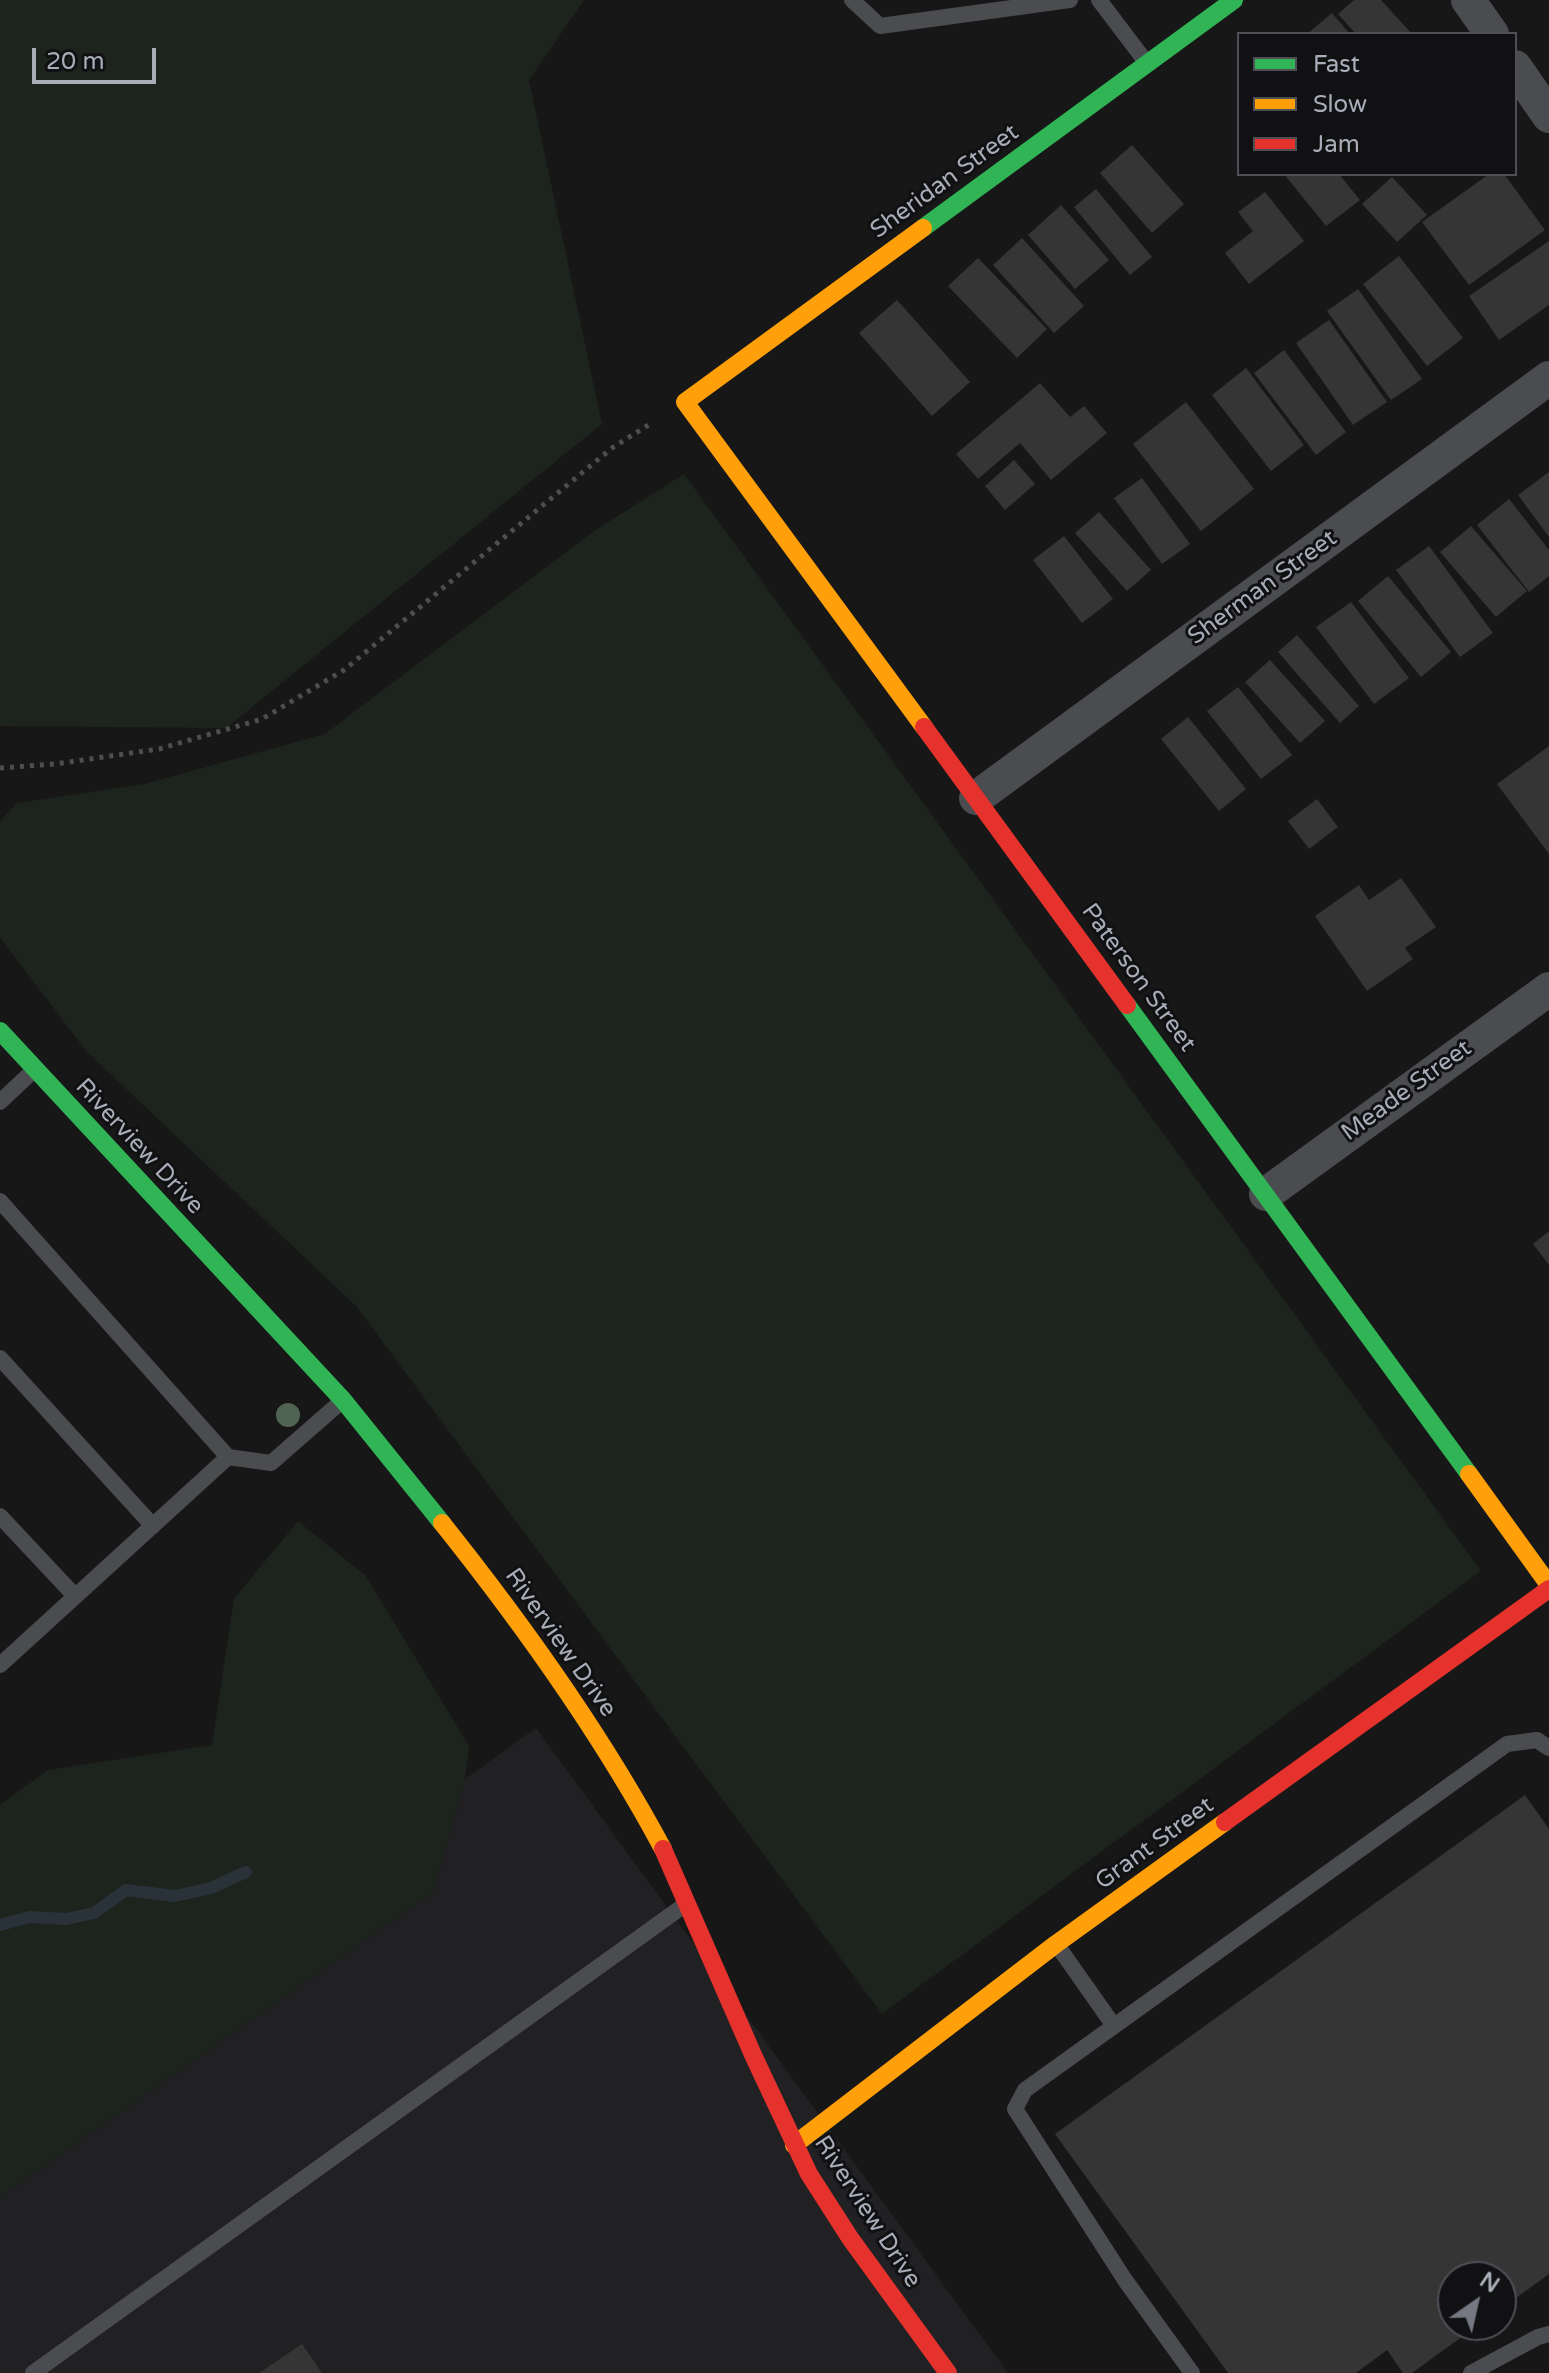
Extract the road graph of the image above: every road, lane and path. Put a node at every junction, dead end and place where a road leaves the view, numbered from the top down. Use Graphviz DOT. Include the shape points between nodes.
graph roads {
  1 [pos="852,0"];
  2 [pos="1070,0"];
  3 [pos="1099,0"];
  4 [pos="1234,0"];
  5 [pos="1468,0"];
  6 [pos="1491,32"];
  7 [pos="1147,63"];
  8 [pos="1517,70"];
  9 [pos="1549,116"];
  10 [pos="1549,378"];
  11 [pos="685,402"];
  12 [pos="0,768"];
  13 [pos="976,798"];
  14 [pos="1549,989"];
  15 [pos="0,1031"];
  16 [pos="34,1070"];
  17 [pos="0,1102"];
  18 [pos="1266,1194"];
  19 [pos="0,1201"];
  20 [pos="0,1358"];
  21 [pos="343,1400"];
  22 [pos="228,1457"];
  23 [pos="0,1516"];
  24 [pos="153,1526"];
  25 [pos="1549,1587"];
  26 [pos="75,1596"];
  27 [pos="0,1665"];
  28 [pos="1549,1748"];
  29 [pos="688,1903"];
  30 [pos="1056,1944"];
  31 [pos="1114,2026"];
  32 [pos="794,2145"];
  33 [pos="1549,2334"];
  34 [pos="33,2373"];
  35 [pos="948,2373"];
  36 [pos="1192,2373"];
  37 [pos="1471,2373"];
  1 -- 2 [label="lane" via="880,26"];
  3 -- 7 [label="lane"];
  4 -- 7 [label="street, Sheridan Street"];
  5 -- 6 [label="street"];
  7 -- 11 [label="street, Sheridan Street"];
  8 -- 9 [label="street"];
  10 -- 13 [label="street, Sherman Street"];
  11 -- 12 [label="path" via="612,448 344,670 262,719 159,749"];
  11 -- 13 [label="street, Paterson Street"];
  13 -- 18 [label="street, Paterson Street"];
  14 -- 18 [label="street, Meade Street"];
  15 -- 16 [label="street, Riverview Drive"];
  16 -- 17 [label="lane"];
  16 -- 21 [label="street, Riverview Drive"];
  18 -- 25 [label="street, Paterson Street"];
  19 -- 22 [label="lane"];
  20 -- 24 [label="lane"];
  21 -- 22 [label="lane" via="271,1463"];
  21 -- 29 [label="street, Riverview Drive" via="463,1549 572,1700 641,1808"];
  22 -- 24 [label="lane"];
  23 -- 26 [label="lane"];
  24 -- 26 [label="lane"];
  25 -- 30 [label="street, Grant Street"];
  26 -- 27 [label="lane"];
  28 -- 31 [label="lane" via="1537,1740 1507,1744"];
  29 -- 32 [label="street, Riverview Drive"];
  29 -- 34 [label="lane"];
  30 -- 31 [label="lane"];
  30 -- 32 [label="street, Grant Street"];
  31 -- 36 [label="lane" via="1025,2090 1015,2109"];
  32 -- 35 [label="street, Riverview Drive" via="843,2229"];
  33 -- 37 [label="lane"];
}
